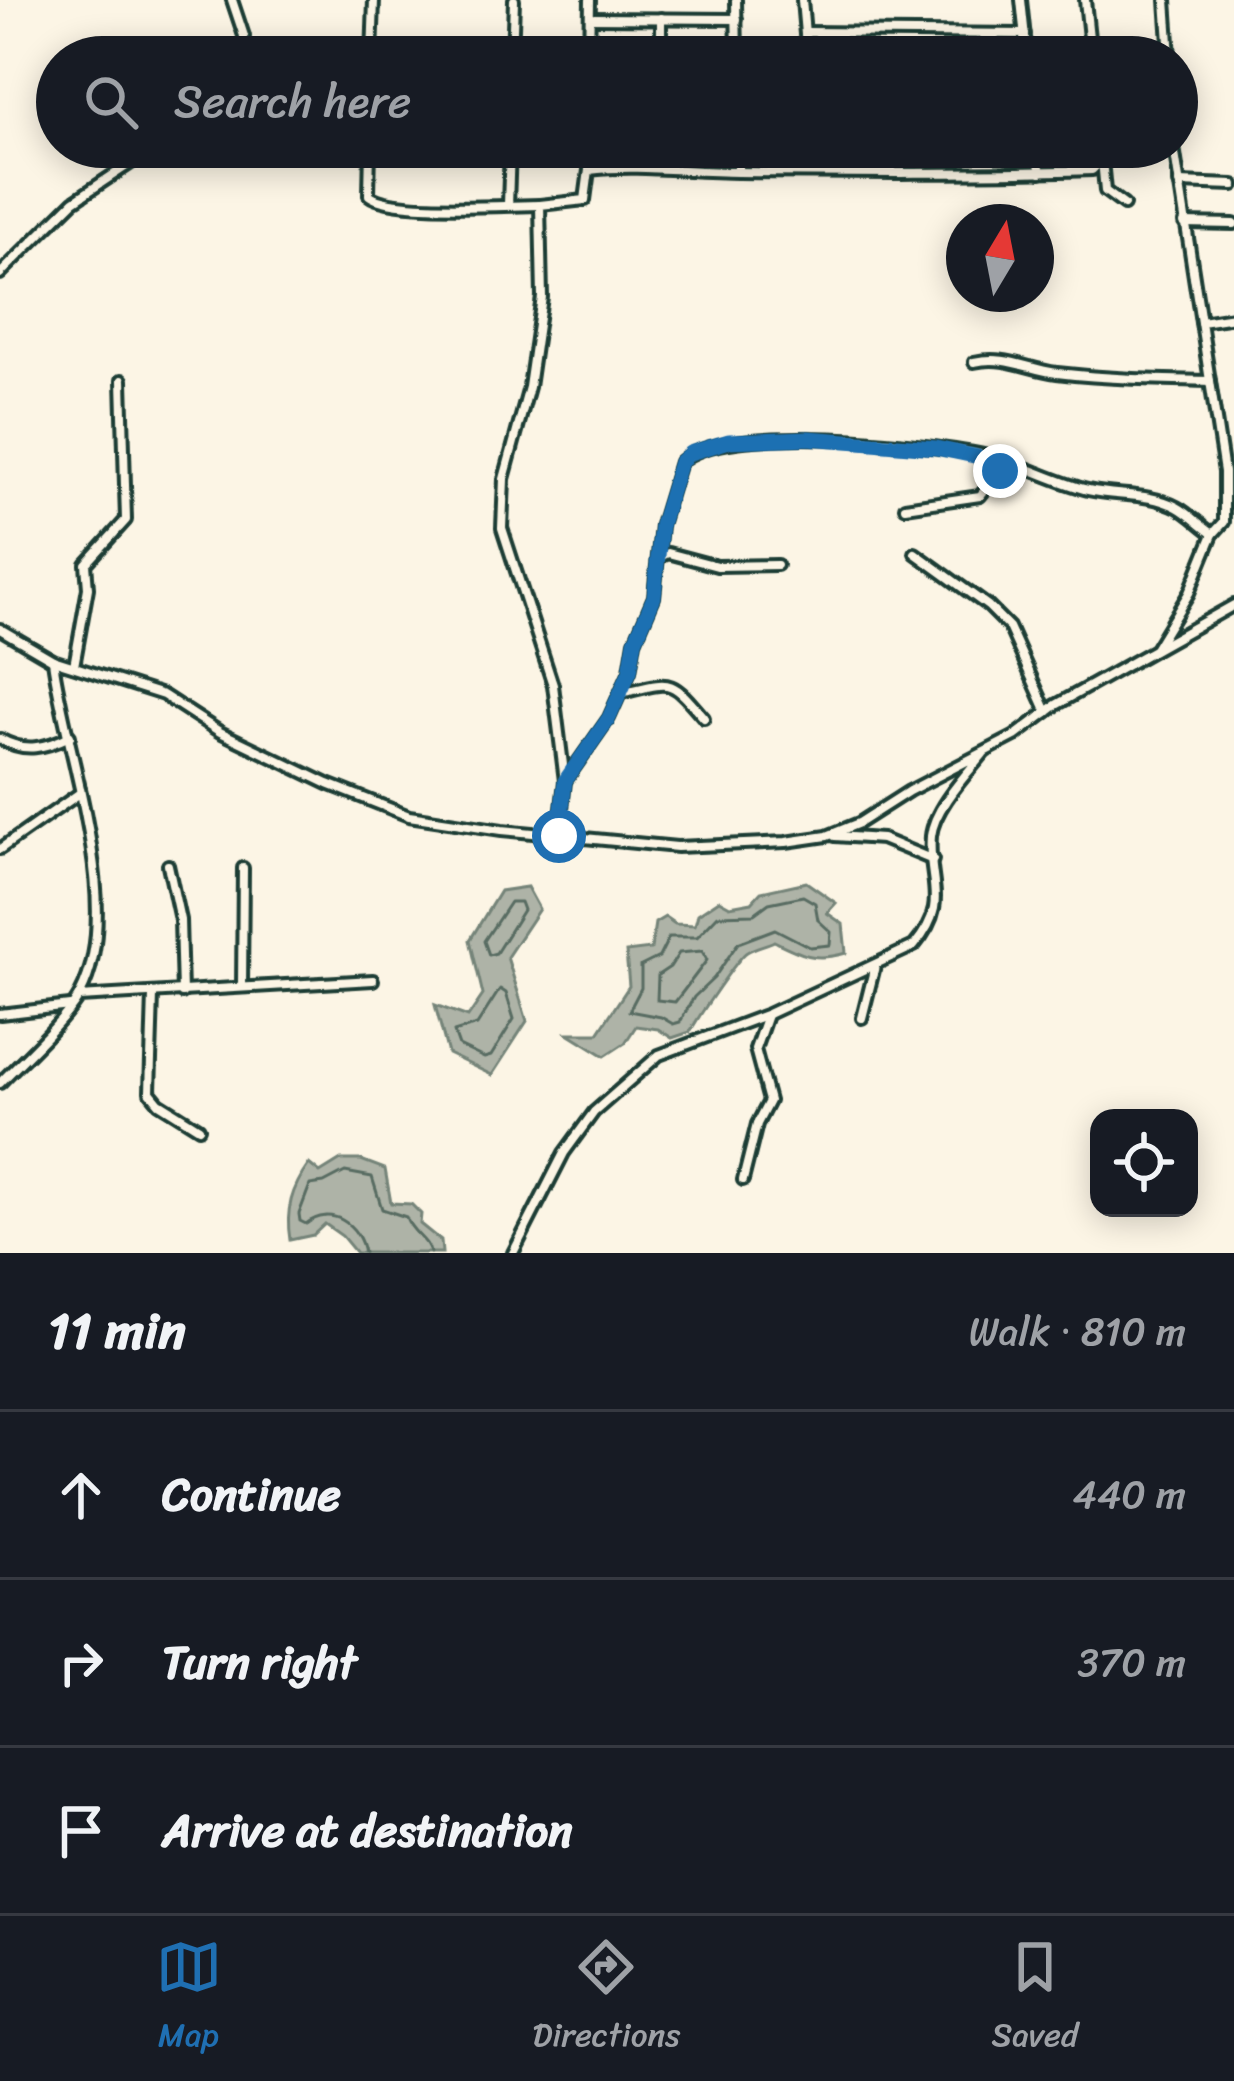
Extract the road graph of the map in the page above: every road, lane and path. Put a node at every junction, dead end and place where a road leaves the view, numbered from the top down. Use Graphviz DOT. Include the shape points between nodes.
graph roads {
  1 [pos="232,0"];
  2 [pos="374,0"];
  3 [pos="514,0"];
  4 [pos="590,0"];
  5 [pos="736,0"];
  6 [pos="802,0"];
  7 [pos="1021,0"];
  8 [pos="1085,0"];
  9 [pos="1166,0"];
  10 [pos="590,18"];
  11 [pos="661,18"];
  12 [pos="737,19"];
  13 [pos="805,32"];
  14 [pos="1025,34"];
  15 [pos="244,36"];
  16 [pos="373,36"];
  17 [pos="513,36"];
  18 [pos="590,36"];
  19 [pos="661,36"];
  20 [pos="737,36"];
  21 [pos="805,36"];
  22 [pos="1089,36"];
  23 [pos="1169,36"];
  24 [pos="123,168"];
  25 [pos="370,168"];
  26 [pos="509,168"];
  27 [pos="638,168"];
  28 [pos="677,168"];
  29 [pos="738,168"];
  30 [pos="1039,168"];
  31 [pos="1094,168"];
  32 [pos="1103,168"];
  33 [pos="1178,168"];
  34 [pos="589,170"];
  35 [pos="816,170"];
  36 [pos="738,172"];
  37 [pos="1040,172"];
  38 [pos="1180,183"];
  39 [pos="1234,184"];
  40 [pos="508,205"];
  41 [pos="540,205"];
  42 [pos="1124,205"];
  43 [pos="1184,223"];
  44 [pos="1234,224"];
  45 [pos="0,274"];
  46 [pos="1234,317"];
  47 [pos="1201,322"];
  48 [pos="974,362"];
  49 [pos="122,380"];
  50 [pos="1210,381"];
  51 [pos="1017,465"];
  52 [pos="905,507"];
  53 [pos="1214,534"];
  54 [pos="915,553"];
  55 [pos="659,558"];
  56 [pos="777,566"];
  57 [pos="1234,605"];
  58 [pos="0,629"];
  59 [pos="1154,650"];
  60 [pos="52,660"];
  61 [pos="74,666"];
  62 [pos="620,694"];
  63 [pos="1047,712"];
  64 [pos="704,718"];
  65 [pos="70,736"];
  66 [pos="0,739"];
  67 [pos="985,752"];
  68 [pos="565,781"];
  69 [pos="80,793"];
  70 [pos="559,836"];
  71 [pos="827,836"];
  72 [pos="0,849"];
  73 [pos="934,860"];
  74 [pos="168,865"];
  75 [pos="243,868"];
  76 [pos="875,964"];
  77 [pos="373,980"];
  78 [pos="242,987"];
  79 [pos="182,994"];
  80 [pos="153,995"];
  81 [pos="79,997"];
  82 [pos="70,1006"];
  83 [pos="0,1014"];
  84 [pos="768,1014"];
  85 [pos="862,1018"];
  86 [pos="0,1083"];
  87 [pos="199,1128"];
  88 [pos="743,1180"];
  89 [pos="513,1253"];
  1 -- 15 [label="street"];
  2 -- 16 [label="street"];
  3 -- 17 [label="street"];
  4 -- 10 [label="street"];
  5 -- 12 [label="street"];
  6 -- 13 [label="street"];
  7 -- 14 [label="street"];
  8 -- 22 [label="street"];
  9 -- 23 [label="street"];
  10 -- 11 [label="street"];
  10 -- 18 [label="street"];
  11 -- 12 [label="street"];
  11 -- 19 [label="street"];
  12 -- 20 [label="street"];
  13 -- 14 [label="street"];
  13 -- 21 [label="street"];
  24 -- 45 [label="street" via="74,201"];
  25 -- 40 [label="street" via="376,201"];
  26 -- 40 [label="street"];
  27 -- 34 [label="street"];
  28 -- 36 [label="street"];
  29 -- 36 [label="street"];
  30 -- 37 [label="street"];
  31 -- 37 [label="street"];
  32 -- 42 [label="street" via="1105,191"];
  33 -- 38 [label="street"];
  34 -- 41 [label="street" via="585,200"];
  35 -- 36 [label="street"];
  35 -- 37 [label="street"];
  38 -- 39 [label="street"];
  38 -- 43 [label="street"];
  40 -- 41 [label="street"];
  41 -- 68 [label="street" via="542,297 504,479 502,528 553,685"];
  43 -- 44 [label="street"];
  43 -- 47 [label="street"];
  46 -- 47 [label="street"];
  47 -- 50 [label="street"];
  48 -- 50 [label="street" via="996,357 1075,375"];
  49 -- 61 [label="street" via="126,520 86,564"];
  50 -- 53 [label="street" via="1226,509"];
  51 -- 52 [label="street" via="1000,471 980,496"];
  51 -- 53 [label="street" via="1092,491 1178,507"];
  51 -- 55 [label="street" via="868,440 707,445 680,462"];
  53 -- 59 [label="street"];
  54 -- 63 [label="street" via="1009,627"];
  55 -- 56 [label="street"];
  55 -- 62 [label="street"];
  57 -- 59 [label="street"];
  58 -- 60 [label="street"];
  59 -- 63 [label="street"];
  60 -- 61 [label="street"];
  60 -- 65 [label="street"];
  61 -- 70 [label="street" via="164,694 220,732 409,816"];
  62 -- 64 [label="street" via="671,684"];
  62 -- 68 [label="street"];
  63 -- 67 [label="street"];
  65 -- 66 [label="street" via="40,748"];
  65 -- 69 [label="street"];
  67 -- 71 [label="street"];
  67 -- 73 [label="street" via="931,832"];
  68 -- 70 [label="street"];
  69 -- 72 [label="street"];
  69 -- 81 [label="street" via="97,923"];
  70 -- 71 [label="street" via="677,847"];
  71 -- 73 [label="street" via="882,838"];
  73 -- 76 [label="street" via="938,901 928,929 914,946"];
  74 -- 79 [label="street" via="181,920"];
  75 -- 78 [label="street"];
  76 -- 84 [label="street"];
  76 -- 85 [label="street"];
  77 -- 78 [label="street"];
  78 -- 79 [label="street"];
  79 -- 80 [label="street"];
  80 -- 81 [label="street"];
  80 -- 87 [label="street" via="150,1091"];
  81 -- 82 [label="street"];
  82 -- 83 [label="street"];
  82 -- 86 [label="street"];
  84 -- 88 [label="street" via="755,1049 769,1101"];
  84 -- 89 [label="street" via="659,1054 630,1077 563,1153"];
}
